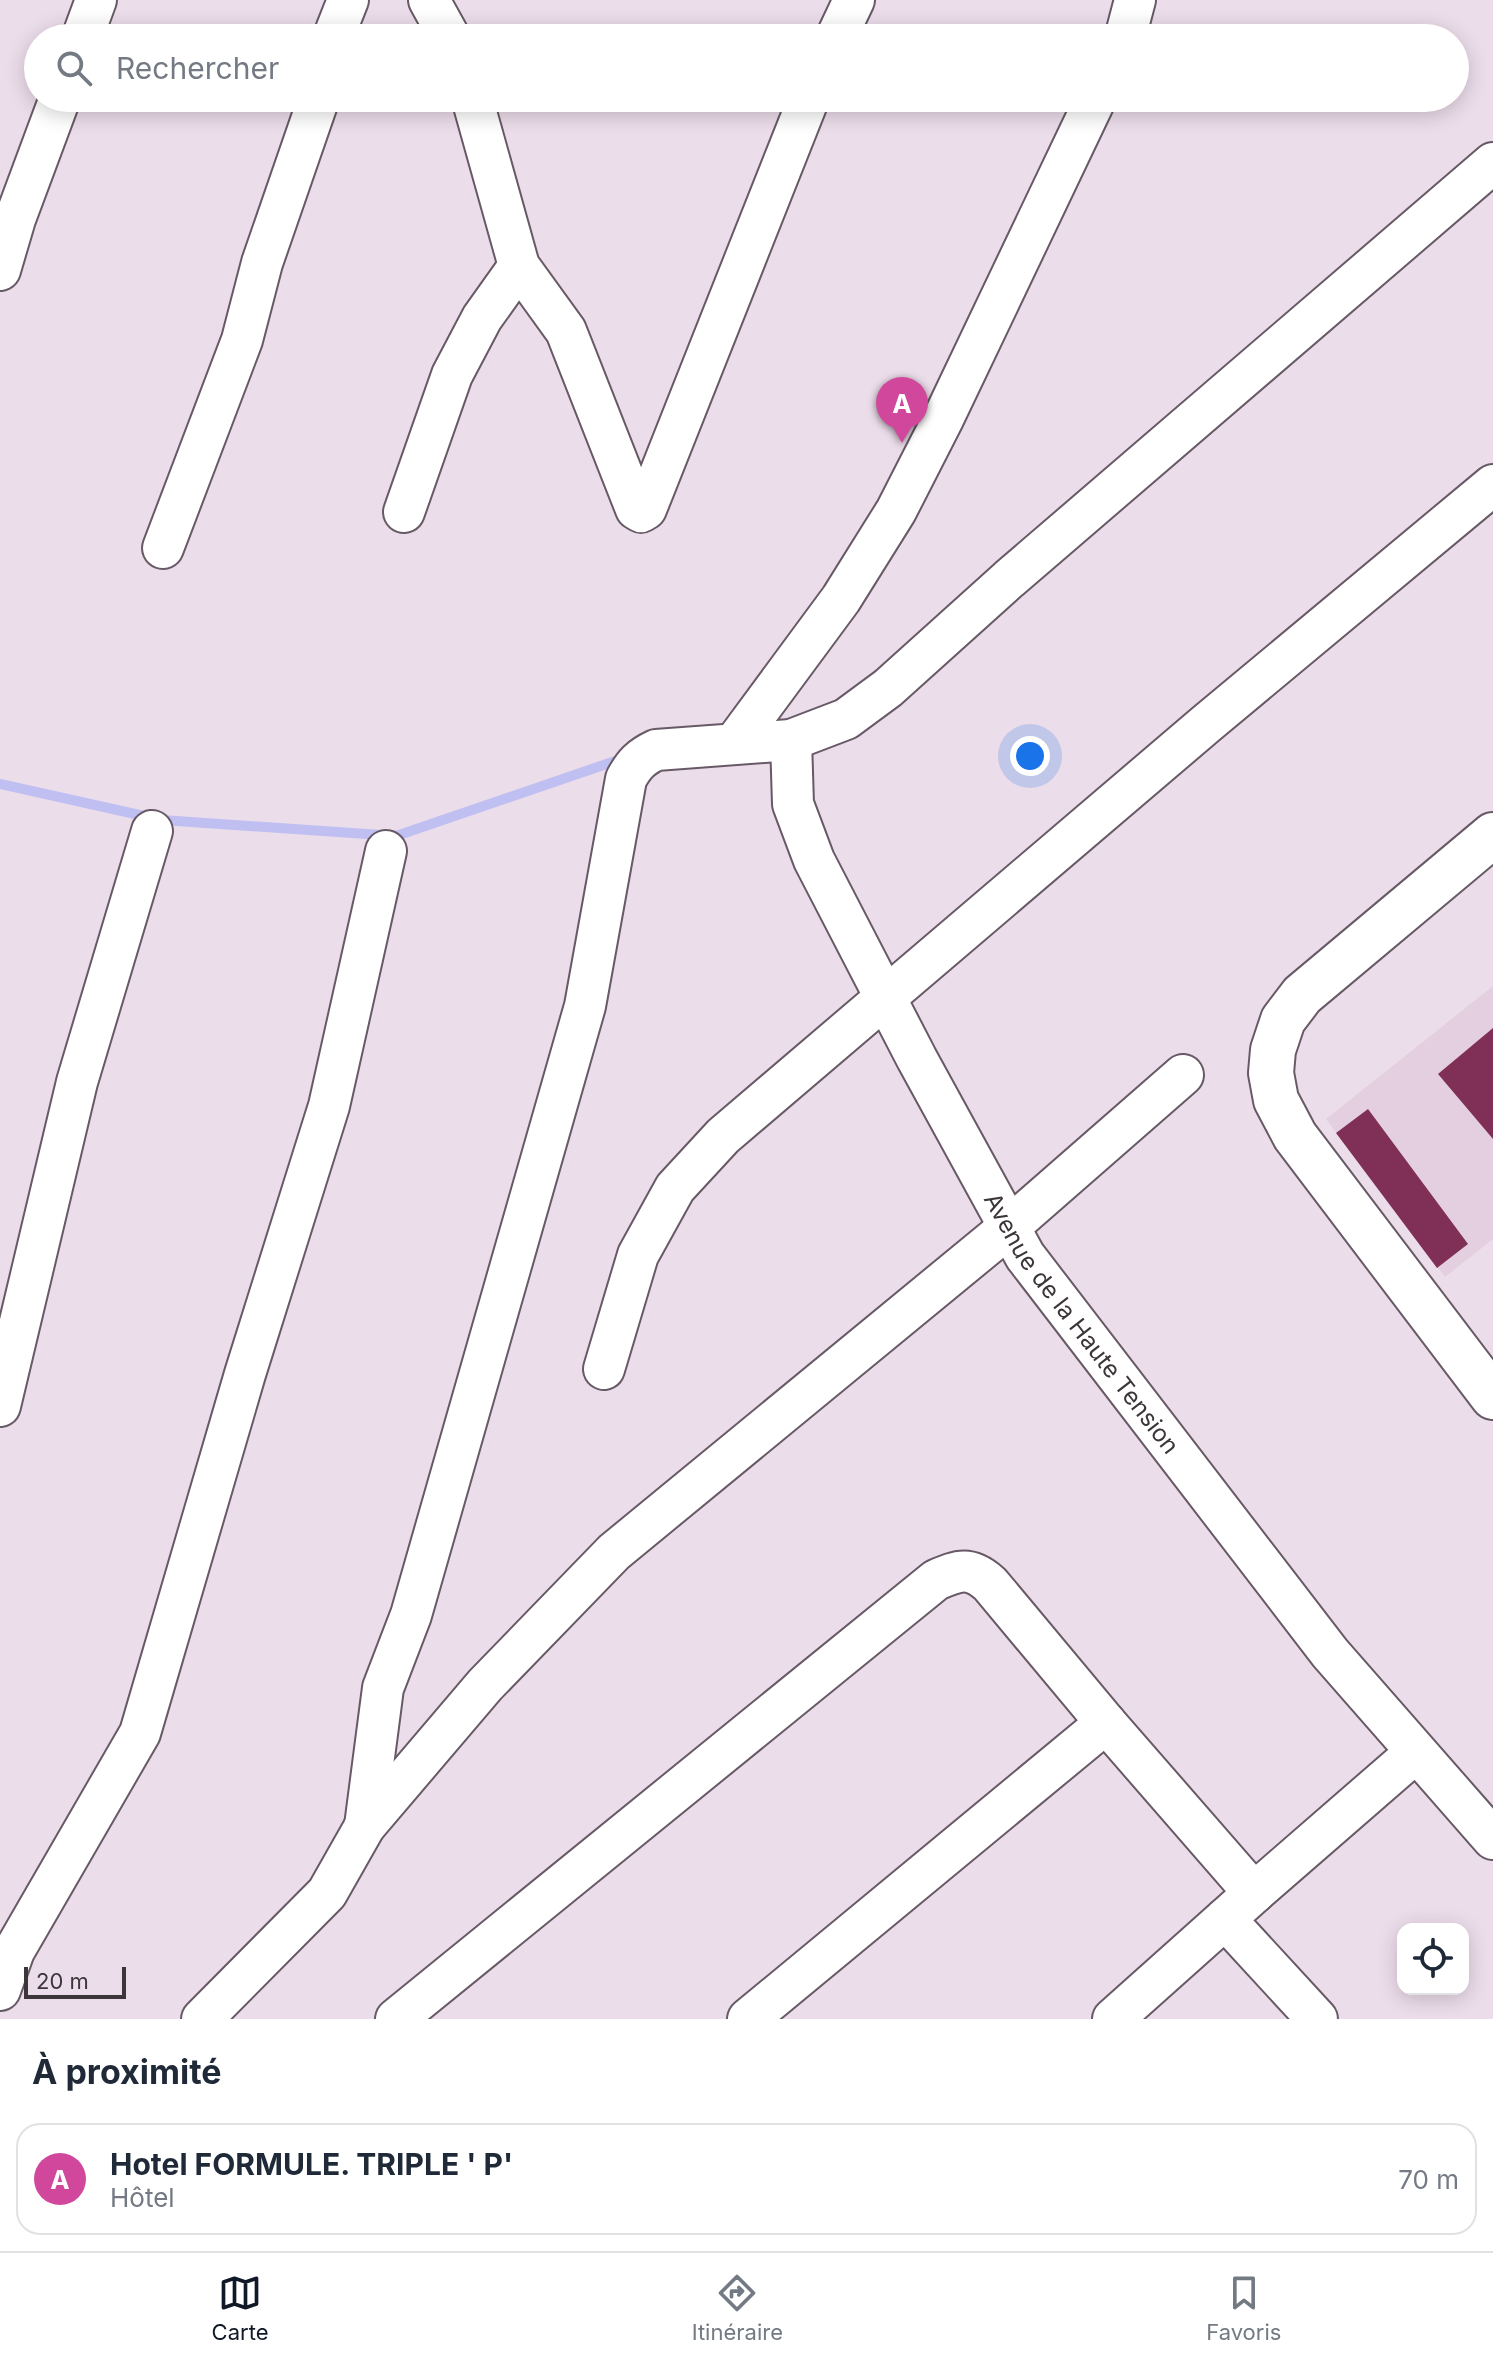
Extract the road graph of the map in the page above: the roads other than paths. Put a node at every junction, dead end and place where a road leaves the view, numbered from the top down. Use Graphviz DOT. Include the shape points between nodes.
graph roads {
  1 [pos="96,0"];
  2 [pos="348,0"];
  3 [pos="429,0"];
  4 [pos="854,0"];
  5 [pos="1135,0"];
  6 [pos="87,24"];
  7 [pos="339,24"];
  8 [pos="442,24"];
  9 [pos="843,24"];
  10 [pos="1129,24"];
  11 [pos="55,112"];
  12 [pos="314,112"];
  13 [pos="476,112"];
  14 [pos="803,112"];
  15 [pos="1089,112"];
  16 [pos="1493,163"];
  17 [pos="519,266"];
  18 [pos="0,270"];
  19 [pos="1493,485"];
  20 [pos="404,512"];
  21 [pos="163,548"];
  22 [pos="791,740"];
  23 [pos="734,744"];
  24 [pos="152,831"];
  25 [pos="1493,835"];
  26 [pos="386,851"];
  27 [pos="885,997"];
  28 [pos="1183,1075"];
  29 [pos="1008,1228"];
  30 [pos="604,1369"];
  31 [pos="1493,1397"];
  32 [pos="0,1406"];
  33 [pos="1106,1723"];
  34 [pos="1415,1753"];
  35 [pos="365,1826"];
  36 [pos="1493,1839"];
  37 [pos="1254,1893"];
  38 [pos="1225,1919"];
  39 [pos="0,1990"];
  40 [pos="202,2019"];
  41 [pos="396,2019"];
  42 [pos="748,2019"];
  43 [pos="1113,2019"];
  44 [pos="1317,2019"];
  1 -- 6 [label="street"];
  2 -- 7 [label="street"];
  3 -- 8 [label="street"];
  4 -- 9 [label="street"];
  5 -- 10 [label="street"];
  11 -- 18 [label="street"];
  12 -- 21 [label="street" via="262,263 242,340"];
  13 -- 17 [label="street"];
  14 -- 17 [label="street" via="641,512 566,331"];
  15 -- 23 [label="street" via="896,511 841,599"];
  16 -- 22 [label="street" via="888,688 846,719"];
  17 -- 20 [label="street" via="482,318 452,375"];
  19 -- 27 [label="street"];
  22 -- 23 [label="street"];
  22 -- 27 [label="street, Avenue de la Haute Tension" via="793,804 814,860"];
  23 -- 35 [label="street" via="656,750 642,756 626,779 585,1006 411,1615 383,1688"];
  24 -- 32 [label="street" via="77,1082"];
  25 -- 31 [label="street" via="1302,995 1283,1020 1271,1073 1276,1100 1295,1136"];
  26 -- 39 [label="street" via="329,1106 140,1733 14,1951"];
  27 -- 29 [label="street, Avenue de la Haute Tension"];
  27 -- 30 [label="street" via="723,1136 675,1188 638,1255"];
  28 -- 29 [label="street"];
  29 -- 34 [label="street, Avenue de la Haute Tension" via="1056,1299 1310,1627"];
  29 -- 35 [label="street" via="614,1552 485,1685"];
  33 -- 37 [label="street"];
  33 -- 41 [label="street" via="979,1574 953,1573 936,1580"];
  33 -- 42 [label="street"];
  34 -- 36 [label="street, Avenue de la Haute Tension"];
  34 -- 37 [label="street"];
  35 -- 40 [label="street" via="327,1893"];
  37 -- 38 [label="street"];
  38 -- 43 [label="street"];
  38 -- 44 [label="street"];
}
